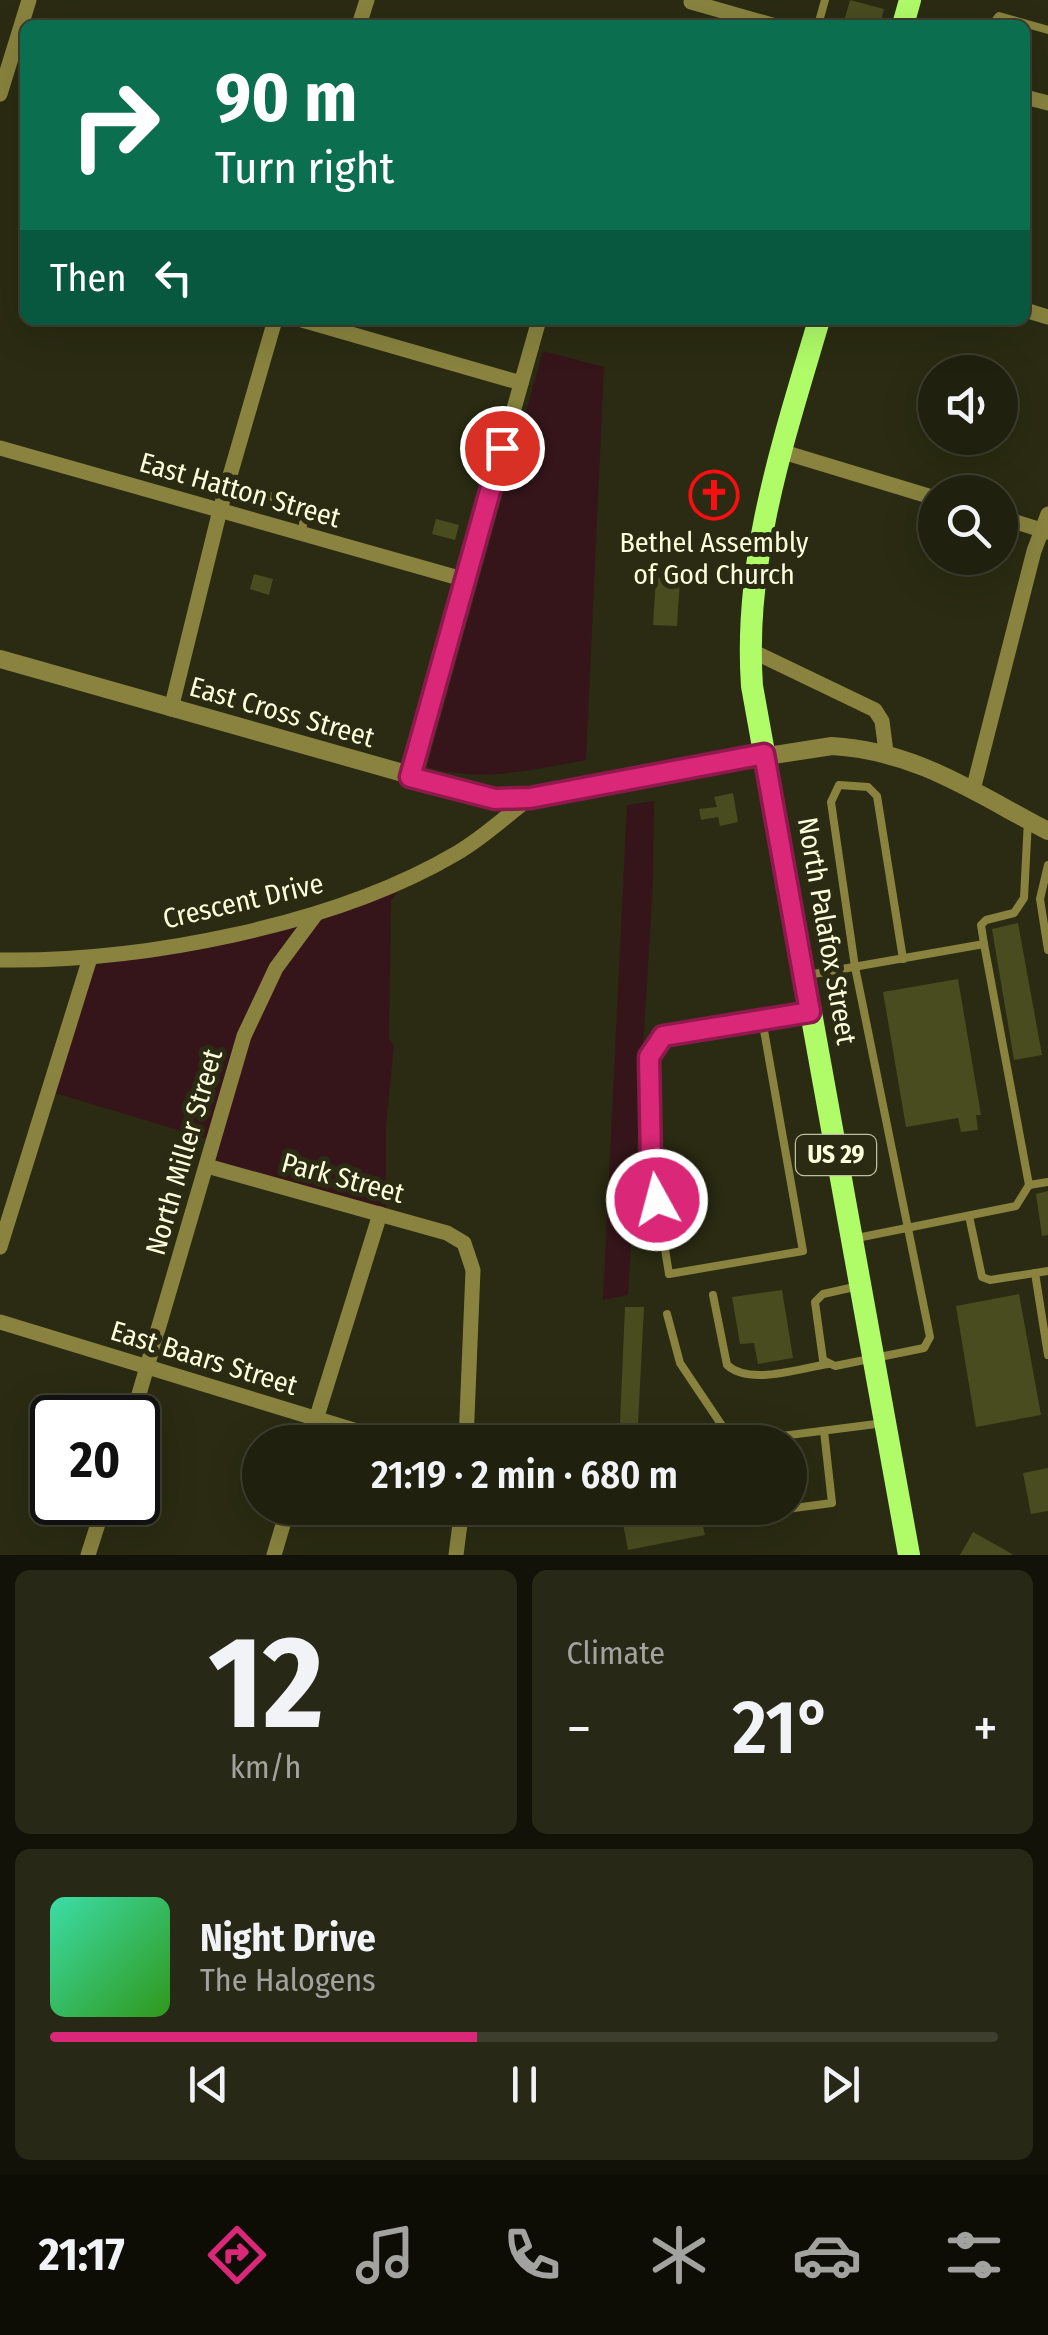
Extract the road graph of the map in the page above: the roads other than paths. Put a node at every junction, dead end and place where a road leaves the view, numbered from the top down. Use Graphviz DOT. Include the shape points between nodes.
graph roads {
  1 [pos="691,2"];
  2 [pos="732,20"];
  3 [pos="20,38"];
  4 [pos="0,94"];
  5 [pos="275,325"];
  6 [pos="322,325"];
  7 [pos="538,325"];
  8 [pos="818,325"];
  9 [pos="521,382"];
  10 [pos="0,448"];
  11 [pos="780,451"];
  12 [pos="228,484"];
  13 [pos="918,493"];
  14 [pos="220,510"];
  15 [pos="1018,521"];
  16 [pos="1046,525"];
  17 [pos="302,533"];
  18 [pos="466,580"];
  19 [pos="750,650"];
  20 [pos="0,660"];
  21 [pos="171,709"];
  22 [pos="886,752"];
  23 [pos="764,754"];
  24 [pos="410,777"];
  25 [pos="973,790"];
  26 [pos="530,798"];
  27 [pos="1028,820"];
  28 [pos="1048,831"];
  29 [pos="1048,865"];
  30 [pos="1047,876"];
  31 [pos="316,914"];
  32 [pos="984,944"];
  33 [pos="1048,950"];
  34 [pos="90,958"];
  35 [pos="903,959"];
  36 [pos="0,960"];
  37 [pos="855,967"];
  38 [pos="804,975"];
  39 [pos="810,1012"];
  40 [pos="762,1020"];
  41 [pos="207,1166"];
  42 [pos="1048,1182"];
  43 [pos="1029,1185"];
  44 [pos="380,1214"];
  45 [pos="969,1216"];
  46 [pos="906,1228"];
  47 [pos="851,1239"];
  48 [pos="0,1247"];
  49 [pos="1048,1270"];
  50 [pos="1034,1273"];
  51 [pos="859,1286"];
  52 [pos="713,1295"];
  53 [pos="667,1314"];
  54 [pos="0,1322"];
  55 [pos="1048,1355"];
  56 [pos="872,1360"];
  57 [pos="828,1364"];
  58 [pos="148,1367"];
  59 [pos="139,1395"];
  60 [pos="316,1419"];
  61 [pos="884,1423"];
  62 [pos="314,1425"];
  63 [pos="336,1425"];
  64 [pos="467,1425"];
  65 [pos="722,1425"];
  66 [pos="824,1431"];
  67 [pos="807,1433"];
  68 [pos="807,1506"];
  69 [pos="98,1525"];
  70 [pos="283,1525"];
  71 [pos="460,1525"];
  72 [pos="88,1555"];
  73 [pos="274,1555"];
  74 [pos="456,1555"];
  75 [pos="909,1555"];
  1 -- 2 [label="street"];
  3 -- 4 [label="street"];
  5 -- 12 [label="street"];
  6 -- 9 [label="street"];
  7 -- 9 [label="street"];
  8 -- 11 [label="main road, North Palafox Street / US 29"];
  9 -- 18 [label="street"];
  10 -- 14 [label="street, East Hatton Street"];
  11 -- 13 [label="street"];
  11 -- 19 [label="main road, North Palafox Street / US 29" via="754,578"];
  12 -- 14 [label="street"];
  12 -- 17 [label="lane" via="306,507"];
  14 -- 17 [label="street, East Hatton Street"];
  14 -- 21 [label="street"];
  15 -- 16 [label="street"];
  16 -- 25 [label="street"];
  17 -- 18 [label="street, East Hatton Street"];
  18 -- 24 [label="street"];
  19 -- 22 [label="street" via="874,710"];
  19 -- 23 [label="main road, North Palafox Street / US 29"];
  20 -- 21 [label="street, East Cross Street"];
  21 -- 24 [label="street, East Cross Street"];
  22 -- 23 [label="street, East Cross Street" via="832,746"];
  22 -- 25 [label="street, East Cross Street"];
  23 -- 26 [label="street, East Cross Street"];
  23 -- 38 [label="main road, North Palafox Street / US 29"];
  24 -- 26 [label="street, East Cross Street" via="495,799"];
  25 -- 27 [label="street, East Cross Street"];
  26 -- 31 [label="street, Crescent Drive" via="458,853"];
  27 -- 28 [label="street, East Cross Street"];
  27 -- 32 [label="lane" via="1024,898 1014,914 986,920"];
  29 -- 30 [label="lane"];
  30 -- 33 [label="lane" via="1040,898"];
  31 -- 34 [label="street, Crescent Drive"];
  31 -- 41 [label="street, North Miller Street" via="258,1003"];
  32 -- 35 [label="lane"];
  32 -- 43 [label="lane"];
  34 -- 36 [label="street, Crescent Drive"];
  34 -- 48 [label="street"];
  35 -- 37 [label="lane"];
  35 -- 37 [label="lane" via="877,796 868,787 839,785 831,802"];
  37 -- 38 [label="lane"];
  37 -- 46 [label="lane"];
  38 -- 39 [label="main road, North Palafox Street / US 29"];
  39 -- 40 [label="lane"];
  39 -- 47 [label="main road, North Palafox Street / US 29"];
  40 -- 40 [label="lane" via="663,1036 649,1057 651,1162 669,1274 804,1251"];
  41 -- 44 [label="street, Park Street"];
  41 -- 58 [label="street, North Miller Street"];
  42 -- 43 [label="lane"];
  43 -- 45 [label="lane" via="1016,1206"];
  44 -- 60 [label="street"];
  44 -- 64 [label="street, Park Street" via="464,1243 473,1270"];
  45 -- 46 [label="lane"];
  45 -- 50 [label="lane" via="982,1276"];
  46 -- 47 [label="lane"];
  46 -- 56 [label="lane" via="930,1338 924,1348"];
  47 -- 51 [label="main road, North Palafox Street / US 29"];
  49 -- 50 [label="lane"];
  50 -- 55 [label="lane"];
  51 -- 56 [label="main road, North Palafox Street / US 29"];
  51 -- 57 [label="lane" via="815,1302 820,1355"];
  52 -- 57 [label="lane" via="732,1370 767,1374"];
  53 -- 65 [label="lane" via="680,1364"];
  54 -- 58 [label="street, East Baars Street"];
  56 -- 57 [label="lane"];
  56 -- 61 [label="main road, North Palafox Street / US 29"];
  58 -- 59 [label="street, North Miller Street"];
  58 -- 60 [label="street, East Baars Street"];
  60 -- 62 [label="street"];
  60 -- 63 [label="street, East Baars Street"];
  61 -- 66 [label="lane"];
  61 -- 75 [label="main road, North Palafox Street / US 29"];
  66 -- 67 [label="lane"];
  66 -- 68 [label="lane" via="832,1503"];
  69 -- 72 [label="street"];
  70 -- 73 [label="street"];
  71 -- 74 [label="street"];
}
